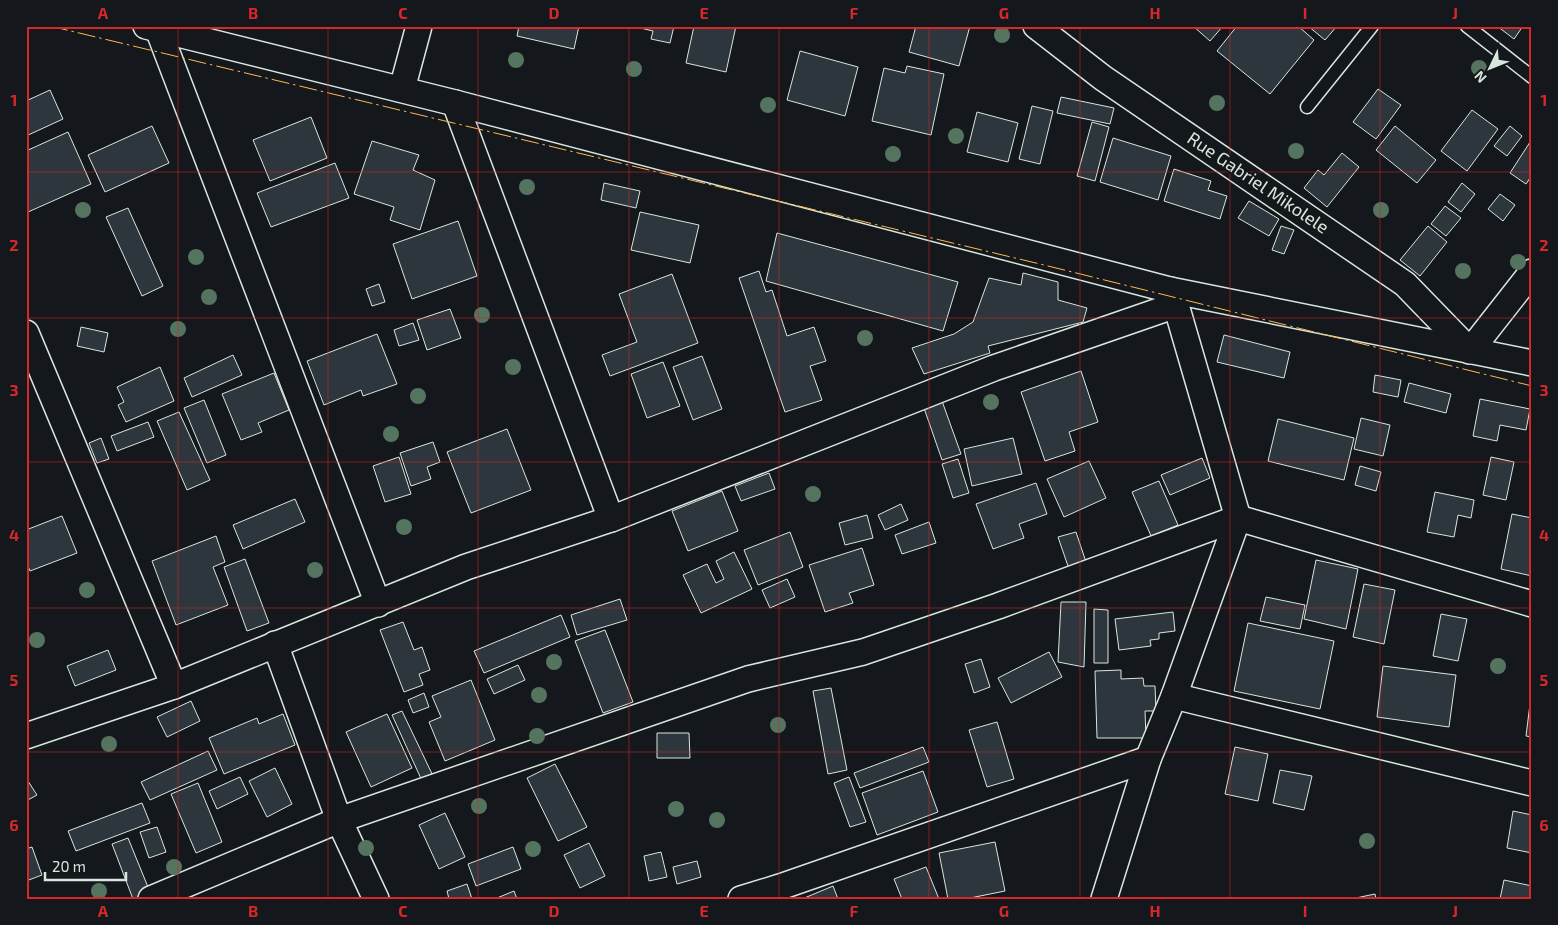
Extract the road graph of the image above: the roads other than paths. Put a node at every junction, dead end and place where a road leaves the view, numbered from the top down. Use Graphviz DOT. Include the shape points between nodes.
graph roads {
  1 [pos="419,26"];
  2 [pos="1036,26"];
  3 [pos="1372,26"];
  4 [pos="1467,26"];
  5 [pos="152,28"];
  6 [pos="1532,77"];
  7 [pos="402,89"];
  8 [pos="455,103"];
  9 [pos="1307,107"];
  10 [pos="1532,272"];
  11 [pos="1173,297"];
  12 [pos="26,333"];
  13 [pos="1470,351"];
  14 [pos="1532,363"];
  15 [pos="1238,518"];
  16 [pos="610,519"];
  17 [pos="378,604"];
  18 [pos="1532,604"];
  19 [pos="275,644"];
  20 [pos="174,686"];
  21 [pos="1174,696"];
  22 [pos="26,736"];
  23 [pos="1148,759"];
  24 [pos="1532,783"];
  25 [pos="339,820"];
  26 [pos="151,899"];
  27 [pos="376,899"];
  28 [pos="741,899"];
  29 [pos="1104,899"];
  1 -- 7 [label="street"];
  2 -- 13 [label="street, Rue Gabriel Mikolele" via="1103,78 1405,284"];
  3 -- 9 [label="lane"];
  4 -- 6 [label="lane"];
  5 -- 7 [label="street"];
  5 -- 17 [label="street"];
  7 -- 8 [label="street"];
  8 -- 11 [label="street"];
  8 -- 16 [label="street"];
  10 -- 13 [label="street"];
  11 -- 13 [label="street"];
  11 -- 15 [label="street"];
  11 -- 16 [label="street"];
  12 -- 20 [label="street"];
  13 -- 14 [label="street"];
  15 -- 18 [label="street"];
  15 -- 21 [label="street"];
  15 -- 25 [label="street" via="863,652 748,678"];
  16 -- 17 [label="street" via="466,567"];
  17 -- 19 [label="street"];
  19 -- 20 [label="street"];
  19 -- 25 [label="street"];
  20 -- 22 [label="street"];
  21 -- 23 [label="street"];
  21 -- 24 [label="street"];
  23 -- 28 [label="street"];
  23 -- 29 [label="street"];
  25 -- 26 [label="street"];
  25 -- 27 [label="street"];
}
